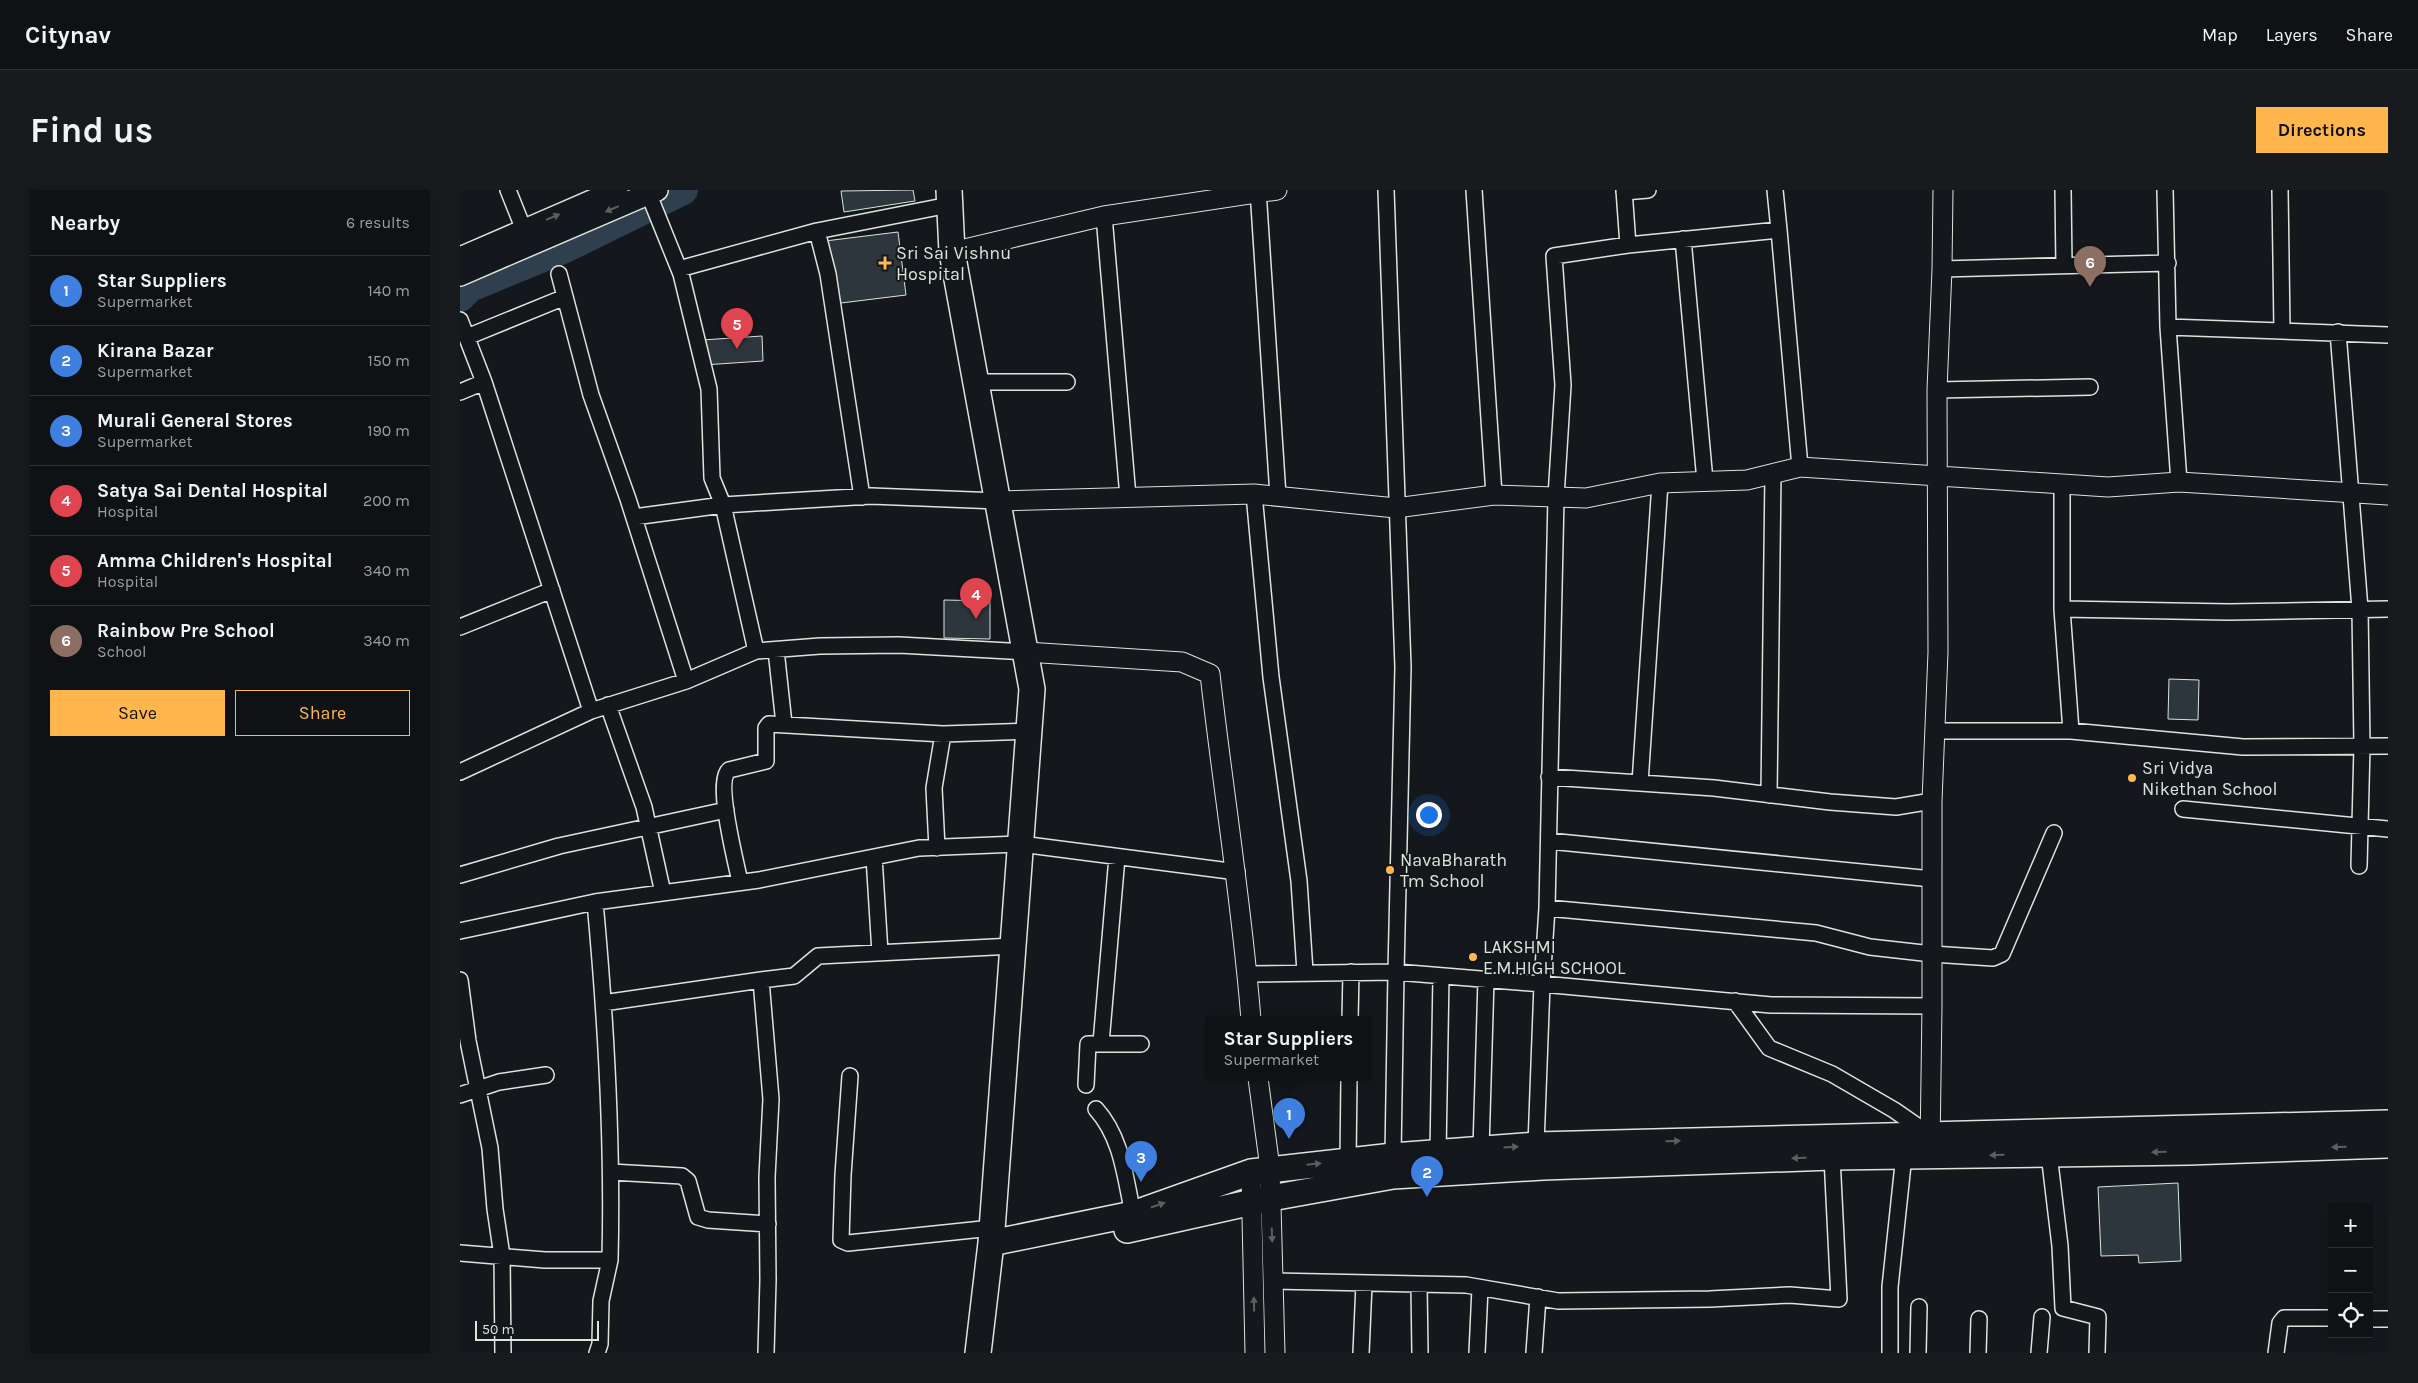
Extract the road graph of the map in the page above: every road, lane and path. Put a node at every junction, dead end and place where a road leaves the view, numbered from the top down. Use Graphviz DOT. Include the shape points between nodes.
graph roads {
  1 [pos="508,190"];
  2 [pos="617,190"];
  3 [pos="1386,190"];
  4 [pos="1474,190"];
  5 [pos="1648,190"];
  6 [pos="1775,190"];
  7 [pos="1943,190"];
  8 [pos="2063,190"];
  9 [pos="2165,190"];
  10 [pos="2280,190"];
  11 [pos="1264,191"];
  12 [pos="1624,191"];
  13 [pos="651,193"];
  14 [pos="949,198"];
  15 [pos="1104,216"];
  16 [pos="524,230"];
  17 [pos="1779,230"];
  18 [pos="816,231"];
  19 [pos="1683,240"];
  20 [pos="1628,245"];
  21 [pos="952,252"];
  22 [pos="460,258"];
  23 [pos="2168,263"];
  24 [pos="2064,266"];
  25 [pos="679,268"];
  26 [pos="1942,269"];
  27 [pos="559,274"];
  28 [pos="460,275"];
  29 [pos="566,297"];
  30 [pos="460,320"];
  31 [pos="2168,327"];
  32 [pos="2282,330"];
  33 [pos="2338,332"];
  34 [pos="2388,335"];
  35 [pos="466,337"];
  36 [pos="484,382"];
  37 [pos="976,382"];
  38 [pos="1067,382"];
  39 [pos="2090,387"];
  40 [pos="1937,390"];
  41 [pos="460,392"];
  42 [pos="1800,467"];
  43 [pos="1773,473"];
  44 [pos="1936,474"];
  45 [pos="1705,481"];
  46 [pos="2179,482"];
  47 [pos="1660,483"];
  48 [pos="2062,483"];
  49 [pos="1254,494"];
  50 [pos="2349,494"];
  51 [pos="1494,495"];
  52 [pos="2388,495"];
  53 [pos="1278,496"];
  54 [pos="862,497"];
  55 [pos="1128,497"];
  56 [pos="1556,497"];
  57 [pos="998,501"];
  58 [pos="723,505"];
  59 [pos="1396,508"];
  60 [pos="634,517"];
  61 [pos="552,590"];
  62 [pos="2062,609"];
  63 [pos="2360,609"];
  64 [pos="2388,609"];
  65 [pos="460,627"];
  66 [pos="776,650"];
  67 [pos="756,651"];
  68 [pos="1026,652"];
  69 [pos="686,681"];
  70 [pos="608,706"];
  71 [pos="591,711"];
  72 [pos="784,724"];
  73 [pos="1029,731"];
  74 [pos="1935,731"];
  75 [pos="2071,731"];
  76 [pos="943,734"];
  77 [pos="2362,746"];
  78 [pos="2388,746"];
  79 [pos="460,772"];
  80 [pos="1549,777"];
  81 [pos="1640,784"];
  82 [pos="1769,795"];
  83 [pos="1932,801"];
  84 [pos="2183,809"];
  85 [pos="726,810"];
  86 [pos="648,826"];
  87 [pos="2360,826"];
  88 [pos="2388,828"];
  89 [pos="2054,833"];
  90 [pos="1549,841"];
  91 [pos="1021,844"];
  92 [pos="937,848"];
  93 [pos="874,857"];
  94 [pos="1117,857"];
  95 [pos="2360,866"];
  96 [pos="1237,872"];
  97 [pos="460,875"];
  98 [pos="1932,879"];
  99 [pos="740,882"];
  100 [pos="663,893"];
  101 [pos="595,902"];
  102 [pos="1547,908"];
  103 [pos="460,931"];
  104 [pos="1013,946"];
  105 [pos="880,953"];
  106 [pos="1932,954"];
  107 [pos="1305,972"];
  108 [pos="1351,972"];
  109 [pos="1396,972"];
  110 [pos="1248,974"];
  111 [pos="1441,976"];
  112 [pos="1486,979"];
  113 [pos="460,980"];
  114 [pos="761,980"];
  115 [pos="1542,984"];
  116 [pos="1735,1001"];
  117 [pos="603,1003"];
  118 [pos="1932,1006"];
  119 [pos="1251,1016"];
  120 [pos="1350,1016"];
  121 [pos="1101,1043"];
  122 [pos="1141,1044"];
  123 [pos="546,1075"];
  124 [pos="850,1076"];
  125 [pos="1258,1081"];
  126 [pos="1349,1081"];
  127 [pos="1086,1085"];
  128 [pos="477,1090"];
  129 [pos="460,1095"];
  130 [pos="1096,1109"];
  131 [pos="2388,1123"];
  132 [pos="2188,1140"];
  133 [pos="1536,1145"];
  134 [pos="1930,1145"];
  135 [pos="2388,1145"];
  136 [pos="1482,1148"];
  137 [pos="1438,1153"];
  138 [pos="2049,1154"];
  139 [pos="1393,1156"];
  140 [pos="1904,1156"];
  141 [pos="1832,1157"];
  142 [pos="1348,1161"];
  143 [pos="1260,1170"];
  144 [pos="610,1172"];
  145 [pos="1261,1201"];
  146 [pos="1133,1214"];
  147 [pos="768,1224"];
  148 [pos="991,1244"];
  149 [pos="460,1253"];
  150 [pos="502,1256"];
  151 [pos="610,1260"];
  152 [pos="1273,1281"];
  153 [pos="1364,1284"];
  154 [pos="1420,1285"];
  155 [pos="1480,1288"];
  156 [pos="1538,1297"];
  157 [pos="1919,1306"];
  158 [pos="2042,1317"];
  159 [pos="2328,1318"];
  160 [pos="1979,1319"];
  161 [pos="2373,1319"];
  162 [pos="2388,1319"];
  163 [pos="503,1353"];
  164 [pos="599,1353"];
  165 [pos="766,1353"];
  166 [pos="978,1353"];
  167 [pos="1255,1353"];
  168 [pos="1276,1353"];
  169 [pos="1361,1353"];
  170 [pos="1420,1353"];
  171 [pos="1477,1353"];
  172 [pos="1534,1353"];
  173 [pos="1890,1353"];
  174 [pos="1918,1353"];
  175 [pos="1978,1353"];
  176 [pos="2039,1353"];
  177 [pos="2097,1353"];
  178 [pos="2276,1353"];
  1 -- 16 [label="street"];
  16 -- 2 [label="main road, one-way"];
  3 -- 59 [label="street"];
  4 -- 51 [label="street"];
  5 -- 12 [label="street"];
  6 -- 17 [label="street"];
  7 -- 26 [label="street"];
  8 -- 24 [label="street"];
  9 -- 23 [label="street"];
  10 -- 32 [label="street"];
  11 -- 15 [label="street"];
  11 -- 53 [label="street"];
  12 -- 20 [label="street"];
  13 -- 25 [label="street"];
  13 -- 28 [label="main road, one-way"];
  14 -- 18 [label="street"];
  14 -- 21 [label="highway"];
  15 -- 21 [label="street"];
  15 -- 55 [label="street"];
  16 -- 22 [label="main road"];
  17 -- 19 [label="street"];
  17 -- 42 [label="street"];
  18 -- 25 [label="street"];
  18 -- 54 [label="street" via="828,274"];
  19 -- 20 [label="street"];
  19 -- 45 [label="street"];
  20 -- 56 [label="street" via="1554,256 1563,385"];
  21 -- 37 [label="highway"];
  23 -- 24 [label="street"];
  23 -- 31 [label="street"];
  24 -- 26 [label="street"];
  25 -- 58 [label="street" via="709,389 712,478"];
  26 -- 40 [label="street"];
  27 -- 29 [label="street"];
  29 -- 35 [label="street"];
  29 -- 60 [label="street" via="591,395"];
  30 -- 35 [label="street"];
  31 -- 32 [label="street"];
  31 -- 46 [label="street"];
  32 -- 33 [label="street"];
  33 -- 34 [label="street"];
  33 -- 50 [label="street"];
  35 -- 36 [label="street"];
  36 -- 41 [label="street"];
  36 -- 61 [label="street"];
  37 -- 38 [label="street"];
  37 -- 57 [label="highway"];
  39 -- 40 [label="street"];
  40 -- 44 [label="street"];
  42 -- 43 [label="street"];
  42 -- 44 [label="street"];
  43 -- 45 [label="street" via="1747,480"];
  43 -- 82 [label="street"];
  44 -- 48 [label="street"];
  44 -- 74 [label="street" via="1938,652"];
  45 -- 47 [label="street"];
  46 -- 48 [label="street" via="2108,487"];
  46 -- 50 [label="street"];
  47 -- 56 [label="street" via="1586,498"];
  47 -- 81 [label="street"];
  48 -- 62 [label="street"];
  49 -- 53 [label="street"];
  49 -- 55 [label="street"];
  49 -- 107 [label="street" via="1271,677 1300,882"];
  50 -- 52 [label="street"];
  50 -- 63 [label="street"];
  51 -- 56 [label="street"];
  51 -- 59 [label="street"];
  53 -- 59 [label="street"];
  54 -- 57 [label="street"];
  54 -- 58 [label="street"];
  55 -- 57 [label="street"];
  56 -- 80 [label="street"];
  57 -- 68 [label="highway"];
  58 -- 60 [label="street"];
  58 -- 67 [label="street"];
  59 -- 109 [label="street" via="1403,667"];
  60 -- 69 [label="street"];
  61 -- 65 [label="street"];
  61 -- 71 [label="street"];
  62 -- 63 [label="street" via="2229,612"];
  62 -- 75 [label="street"];
  63 -- 64 [label="street"];
  63 -- 77 [label="street"];
  66 -- 67 [label="street"];
  66 -- 68 [label="street" via="899,644"];
  66 -- 72 [label="street"];
  67 -- 69 [label="street"];
  68 -- 73 [label="highway" via="1032,689"];
  68 -- 96 [label="street" via="1182,662 1210,674 1222,784"];
  69 -- 70 [label="street"];
  70 -- 71 [label="street"];
  70 -- 86 [label="street"];
  71 -- 79 [label="street"];
  72 -- 76 [label="street"];
  72 -- 85 [label="street" via="767,726 766,761 726,772 722,788"];
  73 -- 76 [label="street"];
  73 -- 91 [label="highway"];
  74 -- 75 [label="street"];
  74 -- 83 [label="street"];
  75 -- 77 [label="street" via="2244,747"];
  76 -- 92 [label="street" via="934,788"];
  77 -- 78 [label="street"];
  77 -- 87 [label="street"];
  80 -- 81 [label="street"];
  80 -- 90 [label="street"];
  81 -- 82 [label="street"];
  82 -- 83 [label="street" via="1896,807"];
  83 -- 98 [label="street"];
  84 -- 87 [label="street"];
  85 -- 86 [label="street"];
  85 -- 99 [label="street"];
  86 -- 97 [label="street" via="559,846"];
  86 -- 100 [label="street"];
  87 -- 88 [label="street"];
  87 -- 95 [label="street"];
  89 -- 106 [label="street" via="2002,954 1993,958"];
  90 -- 98 [label="street"];
  90 -- 102 [label="street"];
  91 -- 92 [label="street"];
  91 -- 94 [label="street"];
  91 -- 104 [label="highway"];
  92 -- 93 [label="street" via="919,848"];
  93 -- 99 [label="street"];
  93 -- 105 [label="street"];
  94 -- 96 [label="street"];
  94 -- 121 [label="street"];
  96 -- 110 [label="street"];
  98 -- 106 [label="street"];
  99 -- 100 [label="street"];
  100 -- 101 [label="street"];
  101 -- 103 [label="street"];
  101 -- 117 [label="street"];
  102 -- 106 [label="street" via="1816,933 1870,947"];
  102 -- 115 [label="street"];
  104 -- 105 [label="street"];
  104 -- 148 [label="highway"];
  105 -- 114 [label="street" via="818,956 794,976"];
  106 -- 118 [label="street"];
  107 -- 108 [label="street"];
  107 -- 110 [label="street"];
  108 -- 109 [label="street"];
  108 -- 120 [label="street"];
  109 -- 111 [label="street"];
  109 -- 139 [label="street"];
  110 -- 119 [label="street"];
  111 -- 112 [label="street"];
  111 -- 137 [label="street"];
  112 -- 115 [label="street"];
  112 -- 136 [label="street"];
  113 -- 128 [label="street"];
  114 -- 117 [label="street"];
  114 -- 147 [label="street" via="771,1099"];
  115 -- 116 [label="street"];
  115 -- 133 [label="street"];
  116 -- 118 [label="street" via="1771,1005"];
  116 -- 134 [label="street" via="1769,1048 1832,1074 1894,1110"];
  117 -- 144 [label="street"];
  118 -- 134 [label="street"];
  121 -- 122 [label="street"];
  121 -- 127 [label="street" via="1087,1045"];
  123 -- 128 [label="street" via="499,1082"];
  124 -- 148 [label="street" via="841,1240 848,1243"];
  125 -- 143 [label="street"];
  126 -- 142 [label="street"];
  128 -- 129 [label="street"];
  128 -- 150 [label="street" via="490,1148"];
  130 -- 146 [label="street" via="1113,1132 1118,1145"];
  131 -- 132 [label="highway"];
  132 -- 134 [label="highway"];
  135 -- 132 [label="highway, one-way"];
  132 -- 138 [label="highway, one-way"];
  133 -- 134 [label="highway, one-way"];
  136 -- 133 [label="highway, one-way"];
  138 -- 134 [label="highway, one-way"];
  134 -- 140 [label="highway"];
  136 -- 137 [label="highway"];
  137 -- 139 [label="highway"];
  138 -- 177 [label="street" via="2060,1246 2063,1308 2098,1317"];
  139 -- 142 [label="highway"];
  140 -- 141 [label="highway"];
  140 -- 173 [label="street" via="1890,1288"];
  141 -- 145 [label="highway, one-way" via="1543,1167 1393,1176"];
  141 -- 156 [label="street" via="1839,1299 1790,1295 1558,1301"];
  143 -- 142 [label="highway, one-way"];
  143 -- 145 [label="street"];
  146 -- 143 [label="highway, one-way"];
  144 -- 147 [label="street" via="682,1176 688,1181 698,1217"];
  144 -- 151 [label="street"];
  145 -- 148 [label="highway"];
  145 -- 152 [label="street, one-way"];
  167 -- 145 [label="street, one-way"];
  146 -- 148 [label="highway"];
  147 -- 165 [label="street"];
  148 -- 166 [label="highway"];
  149 -- 150 [label="street"];
  150 -- 151 [label="street"];
  150 -- 163 [label="street"];
  151 -- 164 [label="street" via="601,1301"];
  152 -- 153 [label="street"];
  152 -- 168 [label="street"];
  153 -- 154 [label="street"];
  153 -- 169 [label="street"];
  154 -- 155 [label="street"];
  154 -- 170 [label="street"];
  155 -- 156 [label="street"];
  155 -- 171 [label="street"];
  156 -- 172 [label="street"];
  157 -- 174 [label="street"];
  158 -- 176 [label="street"];
  159 -- 178 [label="street" via="2284,1318 2280,1323"];
  160 -- 175 [label="street"];
  161 -- 162 [label="street"];
}
